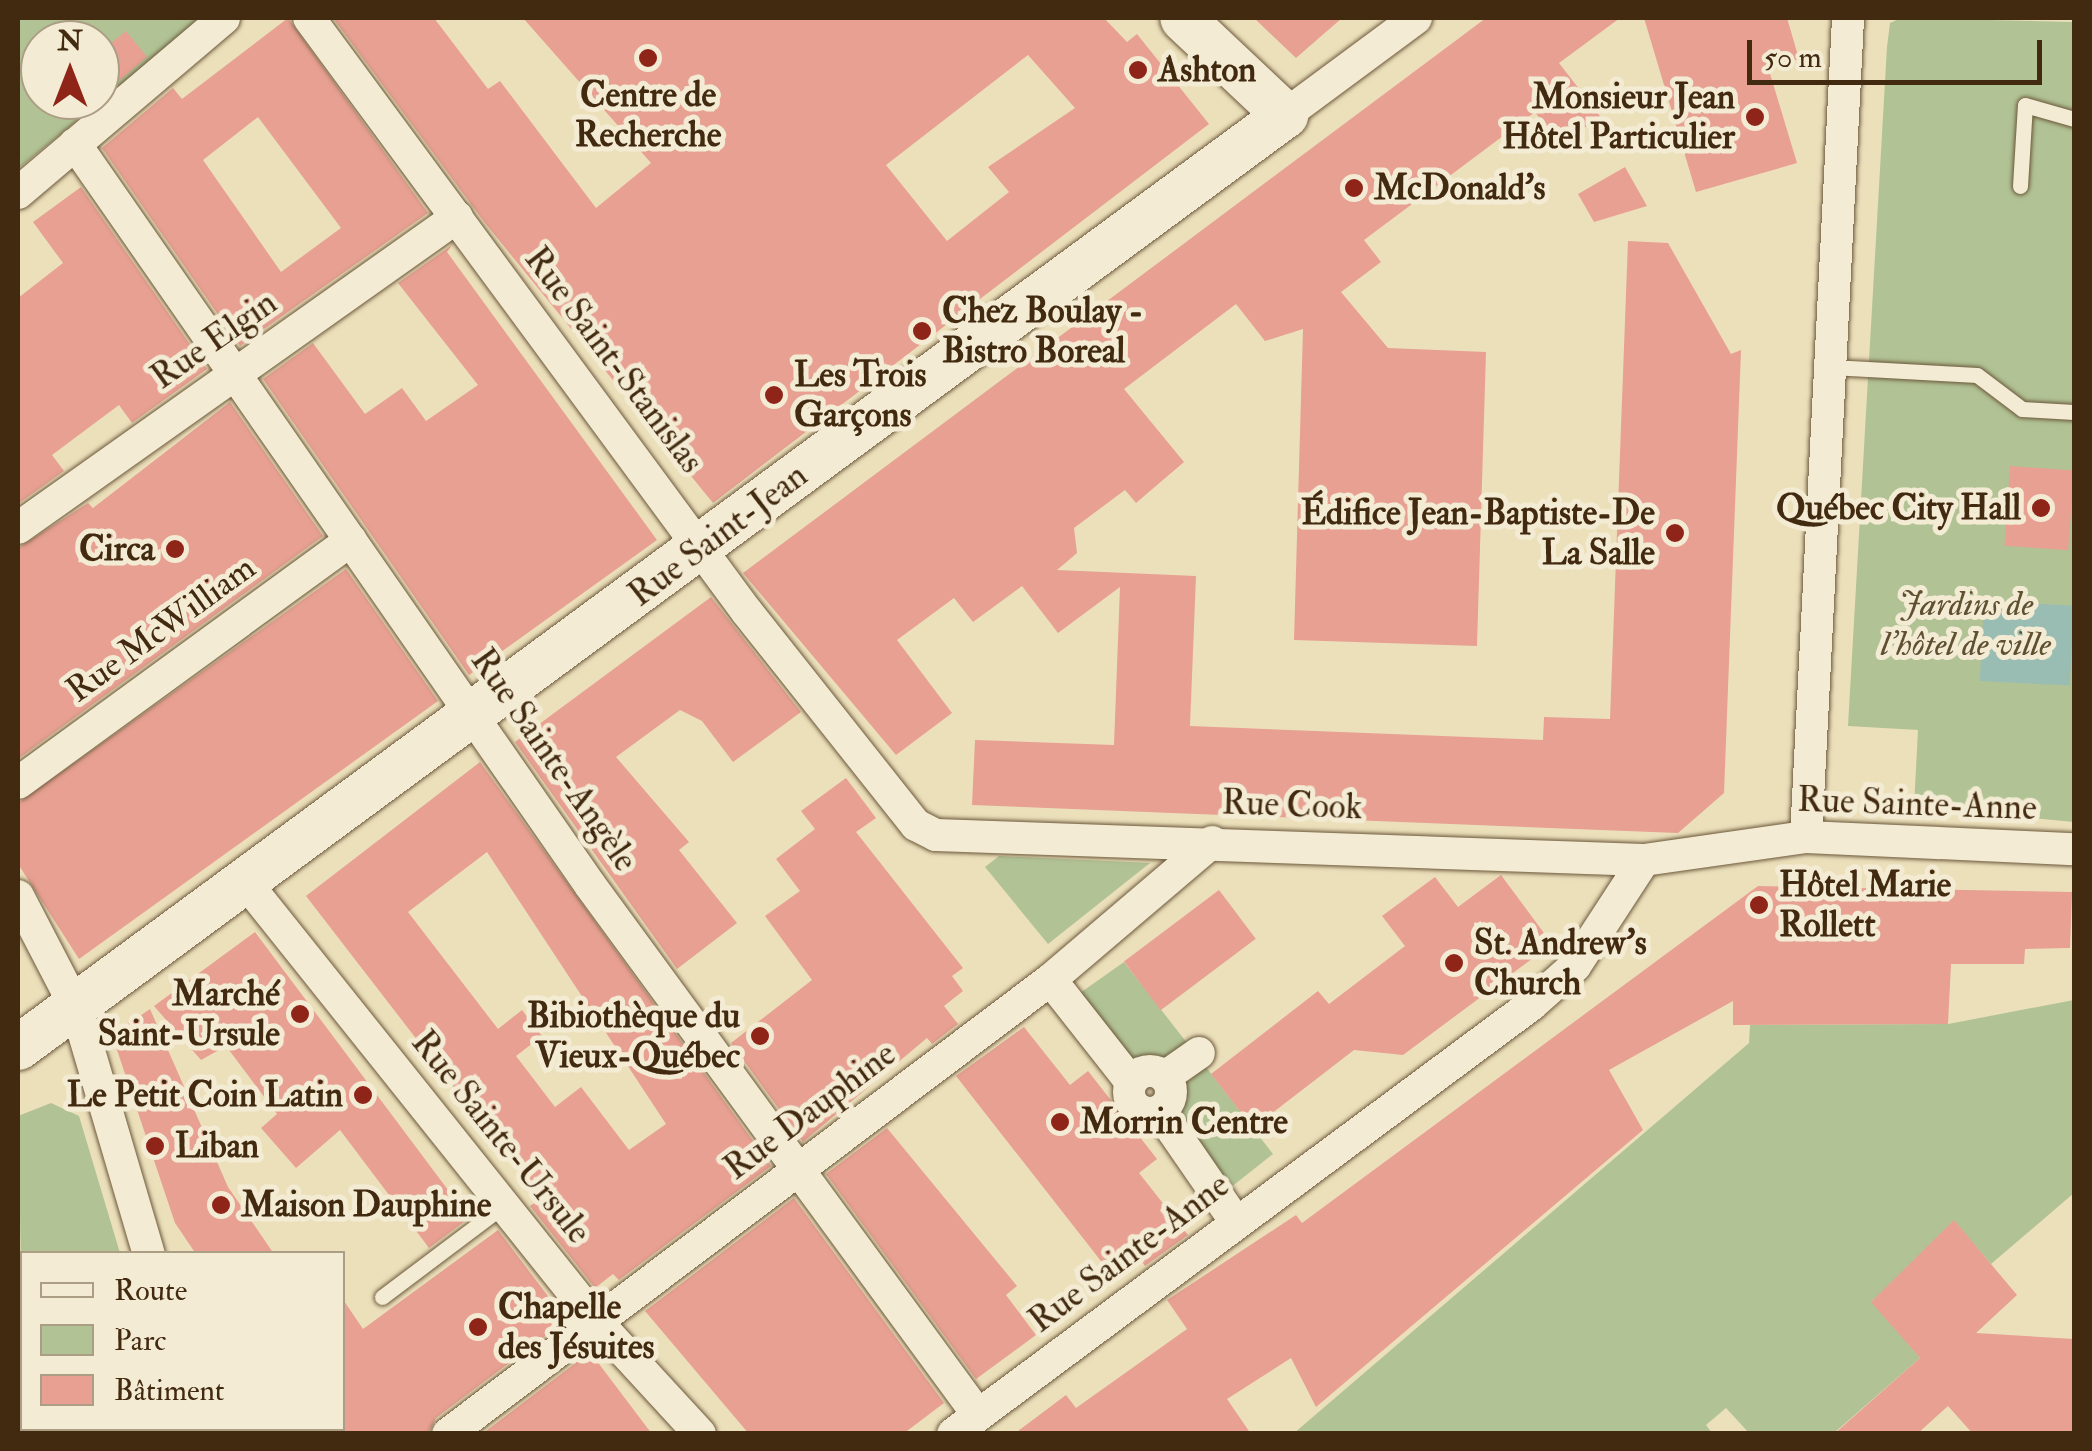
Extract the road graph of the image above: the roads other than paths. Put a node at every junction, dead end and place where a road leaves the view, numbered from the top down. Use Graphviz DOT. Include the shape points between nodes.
graph roads {
  1 [pos="224,18"];
  2 [pos="310,18"];
  3 [pos="1182,18"];
  4 [pos="1416,18"];
  5 [pos="1848,18"];
  6 [pos="1285,115"];
  7 [pos="2074,118"];
  8 [pos="75,144"];
  9 [pos="2020,186"];
  10 [pos="18,192"];
  11 [pos="457,216"];
  12 [pos="1830,367"];
  13 [pos="236,373"];
  14 [pos="2074,412"];
  15 [pos="18,528"];
  16 [pos="352,540"];
  17 [pos="704,546"];
  18 [pos="474,716"];
  19 [pos="18,783"];
  20 [pos="936,835"];
  21 [pos="1806,836"];
  22 [pos="1212,842"];
  23 [pos="2074,850"];
  24 [pos="1644,860"];
  25 [pos="247,884"];
  26 [pos="18,896"];
  27 [pos="1061,993"];
  28 [pos="77,1010"];
  29 [pos="18,1047"];
  30 [pos="1199,1053"];
  31 [pos="1166,1076"];
  32 [pos="1131,1082"];
  33 [pos="1160,1112"];
  34 [pos="800,1168"];
  35 [pos="504,1205"];
  36 [pos="1236,1222"];
  37 [pos="148,1251"];
  38 [pos="382,1297"];
  39 [pos="597,1322"];
  40 [pos="965,1424"];
  41 [pos="448,1434"];
  42 [pos="700,1434"];
  1 -- 8 [label="street"];
  2 -- 11 [label="street, Rue Saint-Stanislas"];
  3 -- 6 [label="street"];
  4 -- 6 [label="street, Rue Saint-Jean"];
  5 -- 12 [label="street"];
  6 -- 17 [label="street, Rue Saint-Jean"];
  7 -- 9 [label="lane" via="2025,105"];
  8 -- 10 [label="street"];
  8 -- 13 [label="street, Rue Sainte-Angèle"];
  11 -- 13 [label="street, Rue Elgin"];
  11 -- 17 [label="street, Rue Saint-Stanislas"];
  12 -- 14 [label="lane" via="1977,375 2022,409"];
  12 -- 21 [label="street"];
  13 -- 15 [label="street, Rue Elgin"];
  13 -- 16 [label="street, Rue Sainte-Angèle"];
  16 -- 18 [label="street, Rue Sainte-Angèle"];
  16 -- 19 [label="street, Rue McWilliam"];
  17 -- 18 [label="street, Rue Saint-Jean"];
  17 -- 20 [label="street, Rue Saint-Stanislas" via="916,825"];
  18 -- 25 [label="street, Rue Saint-Jean"];
  18 -- 34 [label="street, Rue Sainte-Angèle"];
  20 -- 22 [label="street, Rue Cook"];
  21 -- 23 [label="street, Rue Sainte-Anne"];
  21 -- 24 [label="street, Rue Sainte-Anne"];
  22 -- 24 [label="street, Rue Cook"];
  22 -- 34 [label="street, Rue Dauphine" via="1050,980"];
  24 -- 36 [label="street, Rue Sainte-Anne" via="1576,966"];
  25 -- 28 [label="street, Rue Saint-Jean"];
  25 -- 35 [label="street, Rue Sainte-Ursule"];
  26 -- 28 [label="street"];
  27 -- 32 [label="street"];
  28 -- 29 [label="street, Rue Saint-Jean"];
  28 -- 37 [label="street"];
  30 -- 31 [label="street"];
  31 -- 32 [label="street" via="1154,1070"];
  31 -- 33 [label="street" via="1170,1103"];
  32 -- 33 [label="street" via="1134,1107"];
  33 -- 36 [label="street"];
  34 -- 39 [label="street, Rue Dauphine"];
  34 -- 40 [label="street, Rue Sainte-Angèle"];
  35 -- 38 [label="lane"];
  35 -- 39 [label="street, Rue Sainte-Ursule"];
  36 -- 40 [label="street, Rue Sainte-Anne"];
  39 -- 41 [label="street, Rue Dauphine"];
  39 -- 42 [label="street, Rue Sainte-Ursule"];
}
